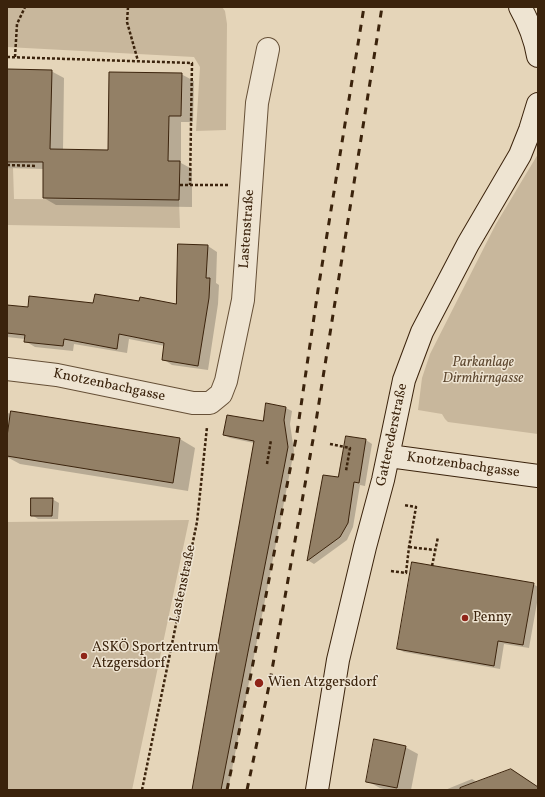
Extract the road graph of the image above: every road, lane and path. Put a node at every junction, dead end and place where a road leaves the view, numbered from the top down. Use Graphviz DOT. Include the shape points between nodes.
graph roads {
  1 [pos="25,7"];
  2 [pos="128,7"];
  3 [pos="520,7"];
  4 [pos="268,49"];
  5 [pos="7,56"];
  6 [pos="538,56"];
  7 [pos="15,57"];
  8 [pos="138,61"];
  9 [pos="538,104"];
  10 [pos="7,165"];
  11 [pos="37,166"];
  12 [pos="180,185"];
  13 [pos="190,185"];
  14 [pos="225,185"];
  15 [pos="7,369"];
  16 [pos="210,403"];
  17 [pos="208,424"];
  18 [pos="271,440"];
  19 [pos="330,444"];
  20 [pos="389,456"];
  21 [pos="267,464"];
  22 [pos="346,471"];
  23 [pos="538,476"];
  24 [pos="404,505"];
  25 [pos="438,538"];
  26 [pos="409,547"];
  27 [pos="435,550"];
  28 [pos="432,566"];
  29 [pos="391,571"];
  30 [pos="142,790"];
  31 [pos="317,790"];
  1 -- 7 [label="path" via="18,24"];
  2 -- 8 [label="path" via="127,22"];
  3 -- 6 [label="street" via="530,27"];
  4 -- 16 [label="street, Lastenstraße" via="257,103 243,300 226,381 221,394"];
  5 -- 7 [label="path"];
  7 -- 8 [label="path"];
  8 -- 13 [label="path" via="192,64"];
  9 -- 20 [label="street, Gatterederstraße" via="520,155 468,244 422,332 404,380"];
  10 -- 11 [label="path"];
  12 -- 13 [label="path"];
  13 -- 14 [label="path"];
  15 -- 16 [label="street, Knotzenbachgasse" via="57,375 194,403"];
  17 -- 30 [label="path, Lastenstraße" via="197,522"];
  18 -- 21 [label="path"];
  19 -- 22 [label="path" via="350,448"];
  20 -- 23 [label="street, Knotzenbachgasse"];
  20 -- 31 [label="street, Gatterederstraße" via="338,660"];
  24 -- 26 [label="path" via="416,507"];
  25 -- 27 [label="path"];
  26 -- 27 [label="path"];
  26 -- 29 [label="path" via="406,573"];
  27 -- 28 [label="path"];
}
